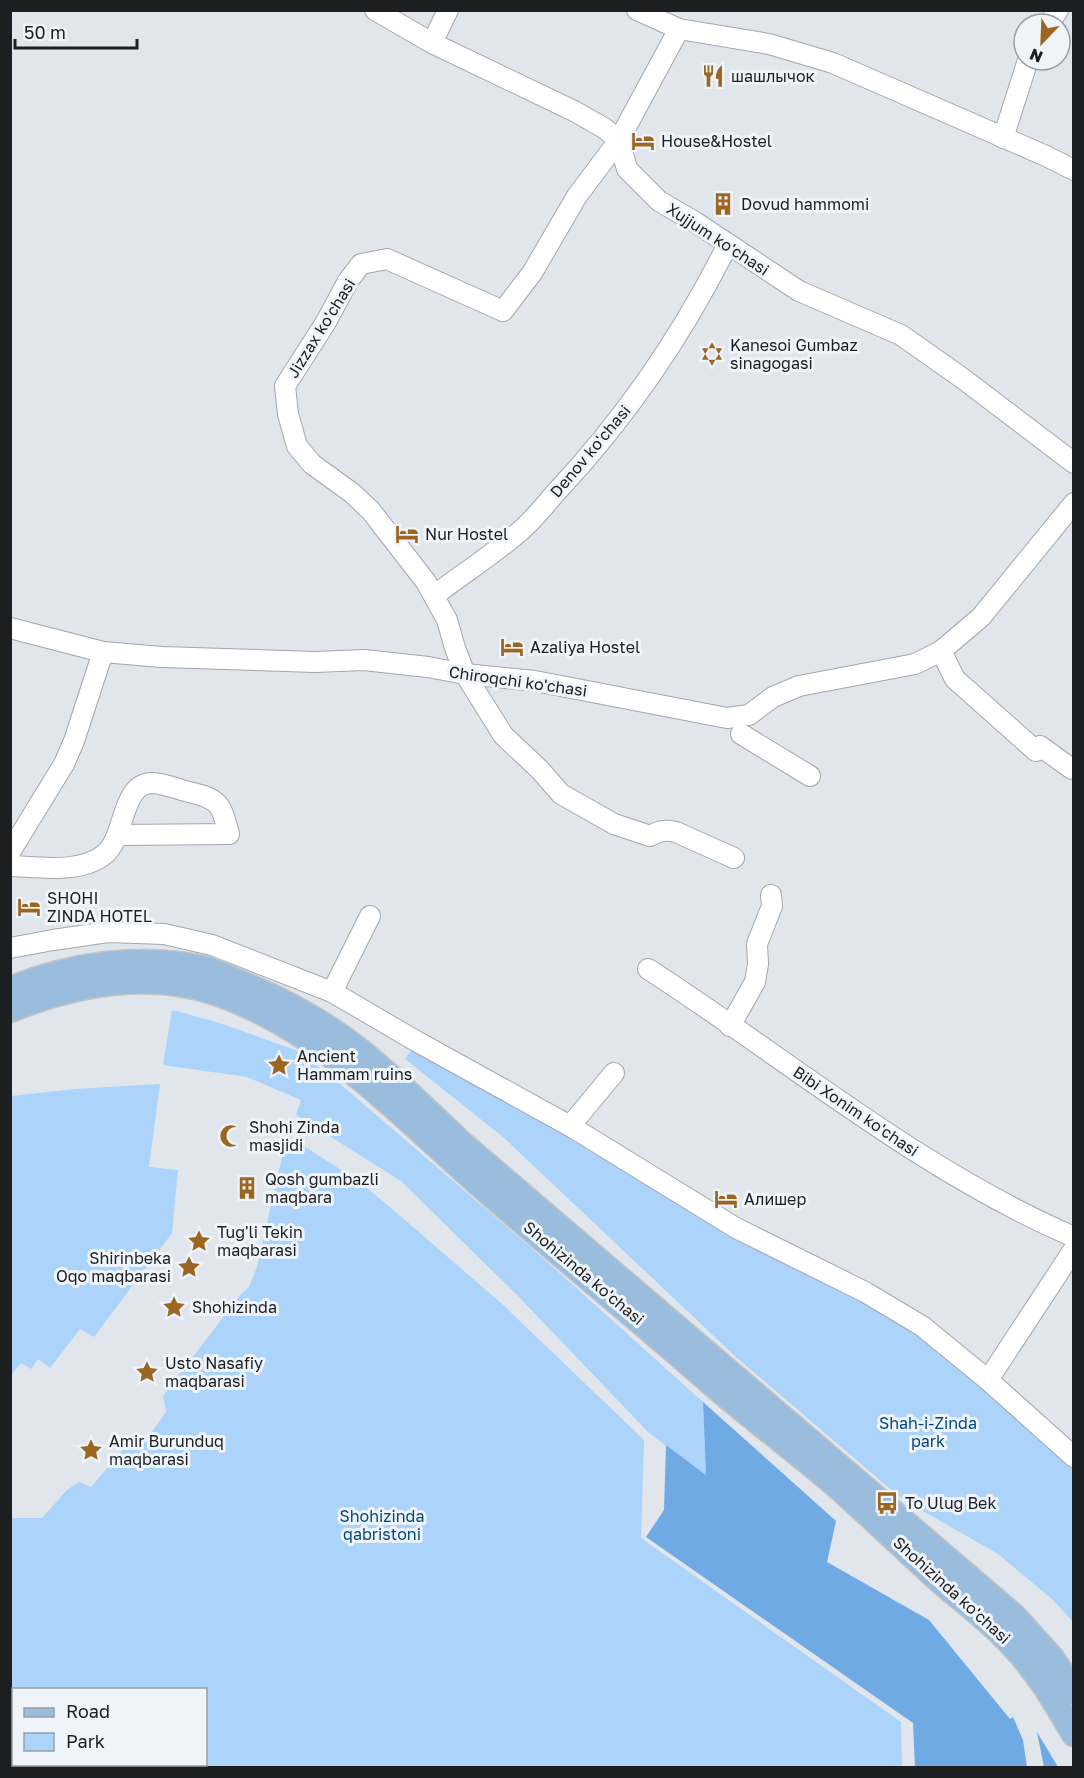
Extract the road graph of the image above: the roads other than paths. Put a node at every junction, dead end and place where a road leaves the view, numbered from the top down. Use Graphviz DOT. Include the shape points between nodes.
graph roads {
  1 [pos="375,10"];
  2 [pos="448,10"];
  3 [pos="637,10"];
  4 [pos="679,29"];
  5 [pos="432,43"];
  6 [pos="1024,72"];
  7 [pos="1003,138"];
  8 [pos="619,140"];
  9 [pos="1074,170"];
  10 [pos="728,244"];
  11 [pos="1074,463"];
  12 [pos="1074,503"];
  13 [pos="435,595"];
  14 [pos="10,628"];
  15 [pos="941,651"];
  16 [pos="104,652"];
  17 [pos="465,674"];
  18 [pos="741,734"];
  19 [pos="1072,769"];
  20 [pos="810,776"];
  21 [pos="119,835"];
  22 [pos="10,852"];
  23 [pos="734,858"];
  24 [pos="10,866"];
  25 [pos="771,895"];
  26 [pos="370,916"];
  27 [pos="10,948"];
  28 [pos="648,969"];
  29 [pos="10,989"];
  30 [pos="332,992"];
  31 [pos="10,1010"];
  32 [pos="730,1026"];
  33 [pos="614,1073"];
  34 [pos="570,1126"];
  35 [pos="1074,1237"];
  36 [pos="1074,1249"];
  37 [pos="987,1380"];
  38 [pos="1074,1457"];
  39 [pos="1074,1692"];
  40 [pos="1074,1734"];
  1 -- 5 [label="street"];
  2 -- 5 [label="street"];
  3 -- 4 [label="street"];
  4 -- 7 [label="street" via="769,44 823,60"];
  4 -- 8 [label="street, Jizzax ko'chasi"];
  5 -- 8 [label="street" via="574,111"];
  6 -- 7 [label="street"];
  7 -- 9 [label="street"];
  8 -- 10 [label="street, Xujjum ko'chasi" via="627,169 659,201"];
  8 -- 13 [label="street, Jizzax ko'chasi" via="577,196 532,273 504,311 387,259 361,264 285,386 297,446 312,464 371,511"];
  10 -- 11 [label="street, Xujjum ko'chasi" via="799,291 901,335"];
  10 -- 13 [label="street, Denov ko'chasi" via="665,351 592,454 521,531"];
  12 -- 15 [label="street, Chiroqchi ko'chasi" via="981,617"];
  13 -- 17 [label="street, Jizzax ko'chasi"];
  14 -- 16 [label="street, Chiroqchi ko'chasi"];
  15 -- 17 [label="street, Chiroqchi ko'chasi" via="915,664 799,686 772,697 749,715 727,718 536,681"];
  15 -- 19 [label="street" via="955,679 989,710 1036,751 1040,746"];
  16 -- 17 [label="street, Chiroqchi ko'chasi" via="303,662 364,660"];
  16 -- 22 [label="street" via="64,764"];
  17 -- 23 [label="street, Jizzax ko'chasi" via="503,735 561,794 614,824 650,836 658,831 676,832"];
  18 -- 20 [label="street"];
  21 -- 21 [label="street" via="163,834 229,834 222,810 210,797 145,783 136,788"];
  21 -- 24 [label="street" via="106,854 87,864 51,868"];
  25 -- 32 [label="street" via="772,906 758,944 755,982"];
  26 -- 30 [label="street"];
  27 -- 30 [label="street" via="108,933 164,934 212,945"];
  28 -- 32 [label="street, Bibi Xonim ko'chasi"];
  29 -- 39 [label="main road, Shohizinda ko'chasi" via="68,970 155,962 209,970 312,1018 382,1070 460,1142 1014,1616 1052,1658"];
  30 -- 34 [label="street"];
  31 -- 40 [label="main road, Shohizinda ko'chasi" via="96,985 171,983 216,993 305,1036 343,1064 489,1194 829,1480 983,1616 1036,1672"];
  32 -- 35 [label="street, Bibi Xonim ko'chasi" via="933,1164 1024,1215"];
  33 -- 34 [label="street"];
  34 -- 37 [label="street" via="736,1228 865,1292 922,1326"];
  36 -- 37 [label="street"];
  37 -- 38 [label="street"];
}
